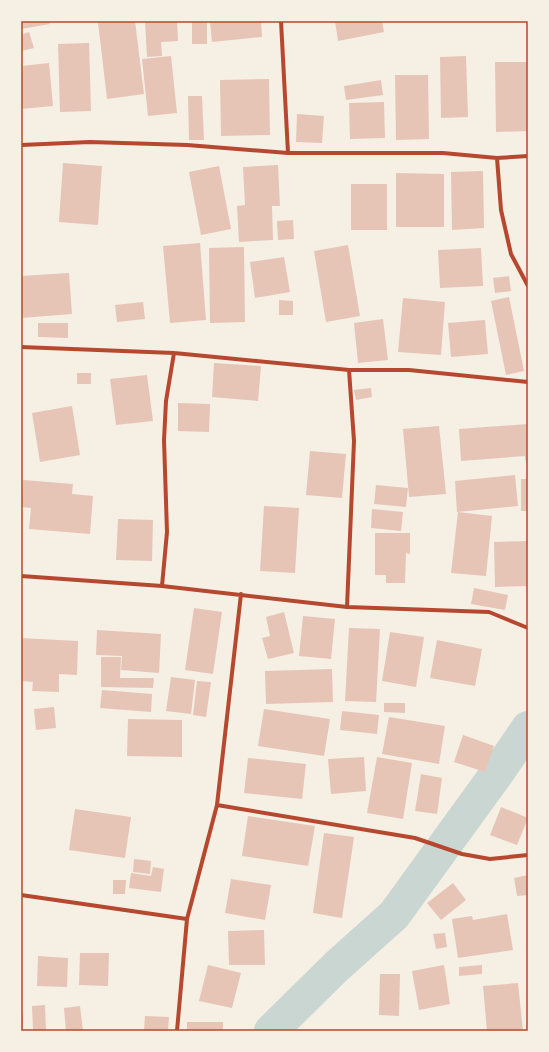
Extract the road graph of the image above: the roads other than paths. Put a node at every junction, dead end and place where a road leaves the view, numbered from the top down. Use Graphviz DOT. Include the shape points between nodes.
graph roads {
  1 [pos="280,21"];
  2 [pos="21,145"];
  3 [pos="288,153"];
  4 [pos="528,156"];
  5 [pos="497,158"];
  6 [pos="528,285"];
  7 [pos="21,347"];
  8 [pos="174,353"];
  9 [pos="349,370"];
  10 [pos="528,382"];
  11 [pos="21,576"];
  12 [pos="162,586"];
  13 [pos="241,594"];
  14 [pos="347,607"];
  15 [pos="528,628"];
  16 [pos="217,805"];
  17 [pos="528,855"];
  18 [pos="21,895"];
  19 [pos="187,919"];
  20 [pos="177,1031"];
  1 -- 3 [label="street"];
  2 -- 3 [label="street" via="97,142 187,145"];
  3 -- 5 [label="street" via="443,153"];
  4 -- 5 [label="street"];
  5 -- 6 [label="street" via="501,210 511,254"];
  7 -- 8 [label="street"];
  8 -- 9 [label="street"];
  8 -- 12 [label="street" via="165,417 167,532"];
  9 -- 10 [label="street" via="409,370"];
  9 -- 14 [label="street" via="354,440"];
  11 -- 12 [label="street"];
  12 -- 13 [label="street"];
  13 -- 14 [label="street"];
  13 -- 16 [label="street"];
  14 -- 15 [label="street" via="489,612"];
  16 -- 17 [label="street" via="415,838 462,854 490,859"];
  16 -- 19 [label="street"];
  18 -- 19 [label="street"];
  19 -- 20 [label="street"];
}
